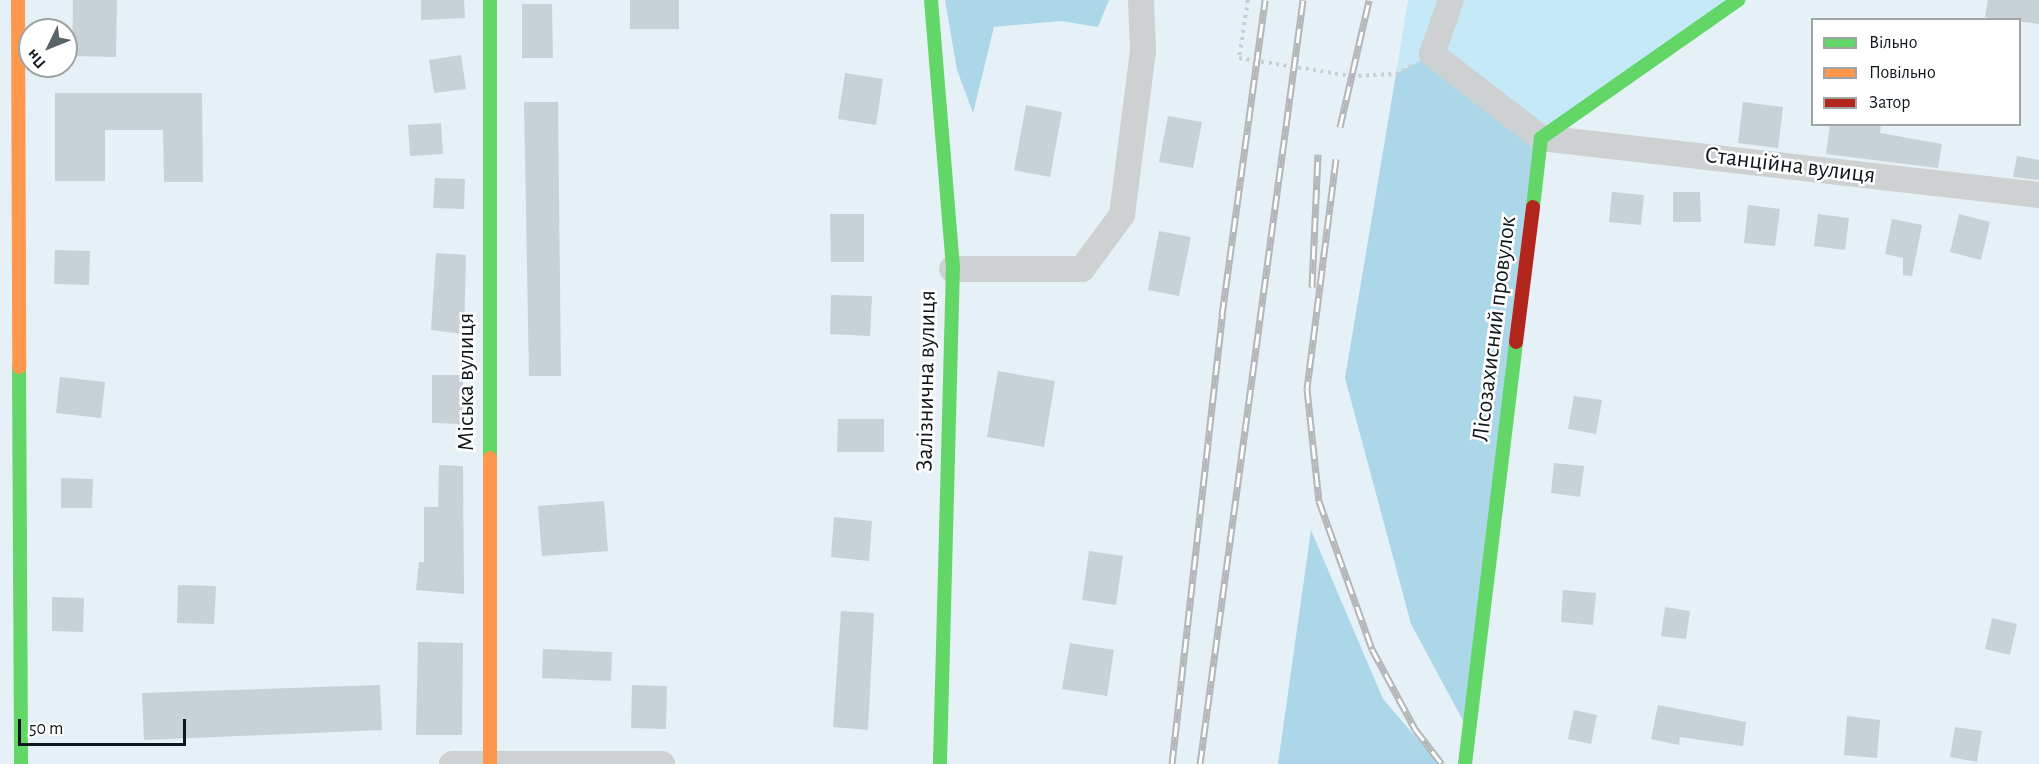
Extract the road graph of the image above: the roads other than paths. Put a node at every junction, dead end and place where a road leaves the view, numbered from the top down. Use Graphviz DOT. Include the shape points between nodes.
graph roads {
  1 [pos="18,0"];
  2 [pos="490,0"];
  3 [pos="931,0"];
  4 [pos="1141,0"];
  5 [pos="1451,0"];
  6 [pos="1738,0"];
  7 [pos="1541,138"];
  8 [pos="2039,195"];
  9 [pos="952,269"];
  10 [pos="490,763"];
  11 [pos="21,764"];
  12 [pos="452,764"];
  13 [pos="662,764"];
  14 [pos="940,764"];
  15 [pos="1465,764"];
  1 -- 11 [label="street"];
  2 -- 10 [label="street, Міська вулиця"];
  3 -- 9 [label="street, Залізнична вулиця"];
  4 -- 9 [label="street" via="1143,50 1122,215 1082,269"];
  5 -- 7 [label="street" via="1432,54"];
  6 -- 7 [label="street"];
  7 -- 8 [label="street, Станційна вулиця"];
  7 -- 15 [label="street, Лісозахисний провулок"];
  9 -- 14 [label="street, Залізнична вулиця"];
  10 -- 12 [label="street"];
  10 -- 13 [label="street"];
}
